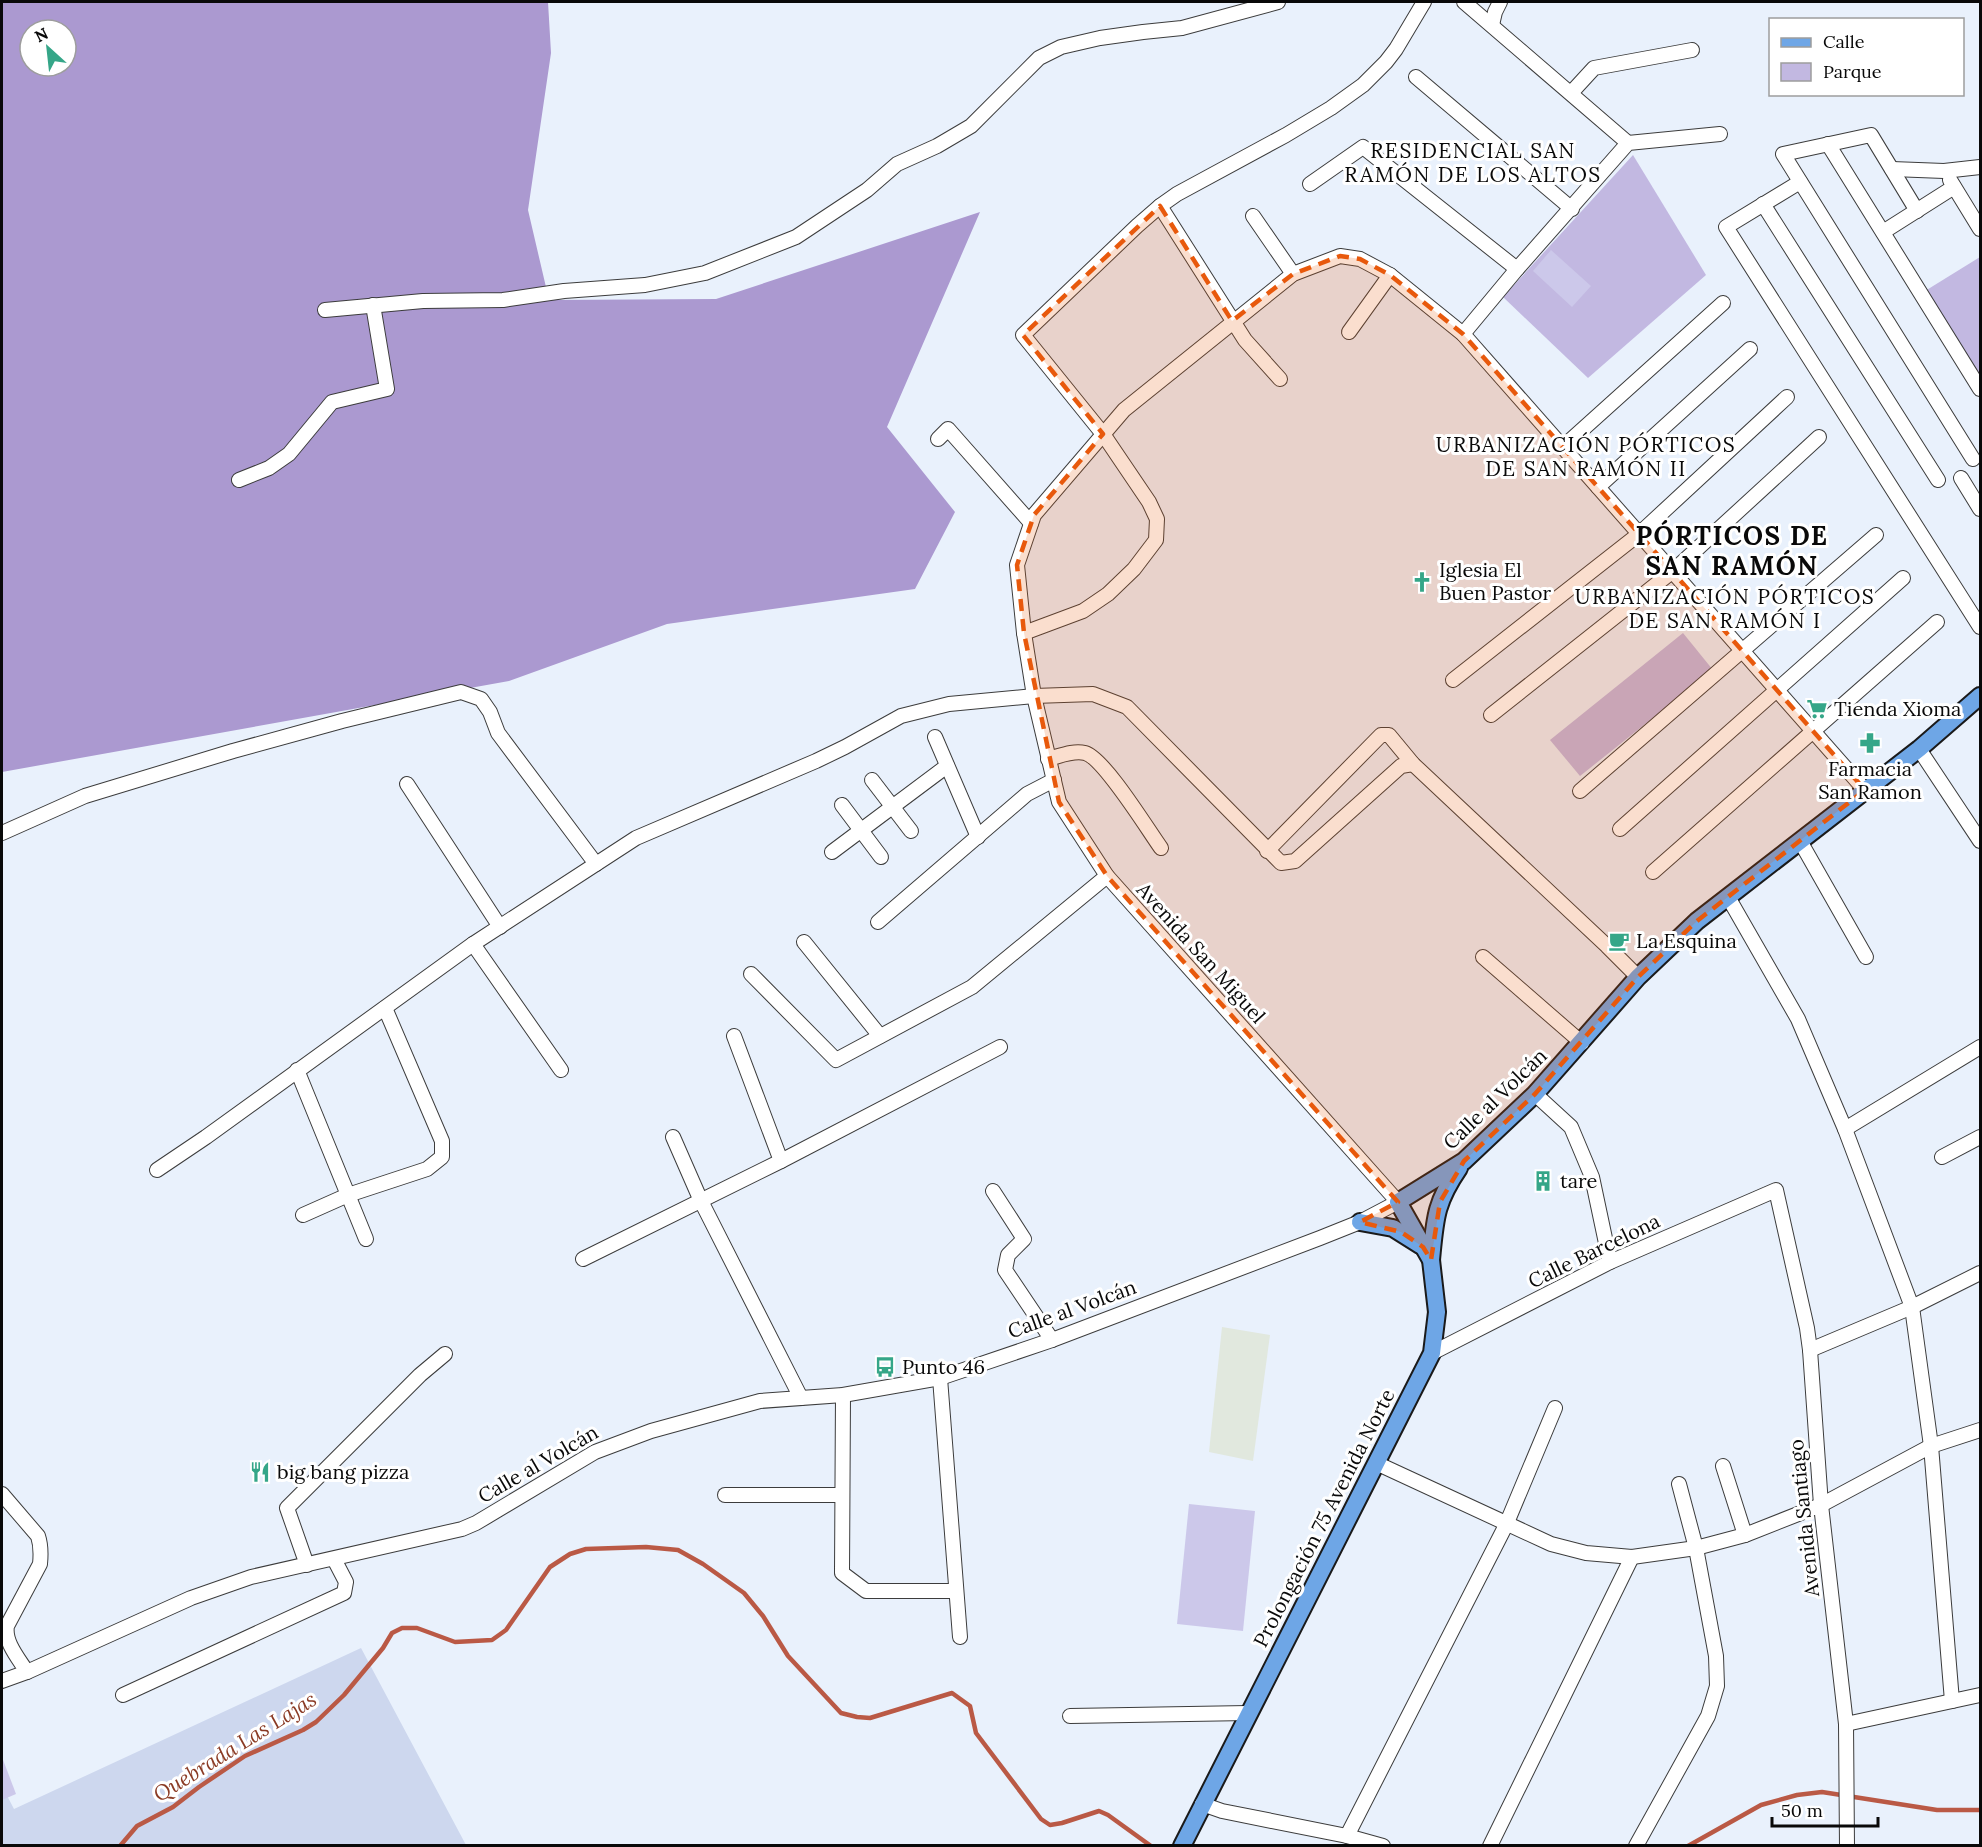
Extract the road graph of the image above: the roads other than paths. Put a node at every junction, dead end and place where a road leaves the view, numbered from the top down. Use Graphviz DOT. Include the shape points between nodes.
graph roads {
  1 [pos="1278,2"];
  2 [pos="1424,2"];
  3 [pos="1464,2"];
  4 [pos="1500,2"];
  5 [pos="1492,25"];
  6 [pos="1692,50"];
  7 [pos="1416,77"];
  8 [pos="1571,93"];
  9 [pos="1720,135"];
  10 [pos="1628,143"];
  11 [pos="1828,144"];
  12 [pos="1980,167"];
  13 [pos="1892,169"];
  14 [pos="1944,171"];
  15 [pos="1800,182"];
  16 [pos="1310,184"];
  17 [pos="1954,187"];
  18 [pos="1763,204"];
  19 [pos="1160,206"];
  20 [pos="1572,209"];
  21 [pos="1917,211"];
  22 [pos="1253,216"];
  23 [pos="1980,229"];
  24 [pos="1883,232"];
  25 [pos="1517,269"];
  26 [pos="1293,274"];
  27 [pos="1390,275"];
  28 [pos="1723,303"];
  29 [pos="374,305"];
  30 [pos="325,310"];
  31 [pos="1232,321"];
  32 [pos="1349,332"];
  33 [pos="1463,334"];
  34 [pos="1750,349"];
  35 [pos="1280,379"];
  36 [pos="1980,389"];
  37 [pos="1787,397"];
  38 [pos="1103,434"];
  39 [pos="1819,437"];
  40 [pos="938,439"];
  41 [pos="1563,447"];
  42 [pos="1973,459"];
  43 [pos="1961,478"];
  44 [pos="239,480"];
  45 [pos="1938,480"];
  46 [pos="1598,487"];
  47 [pos="1980,509"];
  48 [pos="1031,523"];
  49 [pos="1639,534"];
  50 [pos="1876,535"];
  51 [pos="1673,571"];
  52 [pos="1903,578"];
  53 [pos="1936,622"];
  54 [pos="1980,627"];
  55 [pos="1024,633"];
  56 [pos="1743,650"];
  57 [pos="1454,680"];
  58 [pos="1778,690"];
  59 [pos="1034,696"];
  60 [pos="1980,696"];
  61 [pos="1491,714"];
  62 [pos="1814,730"];
  63 [pos="935,737"];
  64 [pos="1919,749"];
  65 [pos="1048,759"];
  66 [pos="1413,764"];
  67 [pos="947,766"];
  68 [pos="872,780"];
  69 [pos="1054,780"];
  70 [pos="407,784"];
  71 [pos="1865,790"];
  72 [pos="1580,791"];
  73 [pos="842,805"];
  74 [pos="892,807"];
  75 [pos="1620,829"];
  76 [pos="861,830"];
  77 [pos="911,831"];
  78 [pos="2,833"];
  79 [pos="978,837"];
  80 [pos="1800,841"];
  81 [pos="1980,841"];
  82 [pos="1161,849"];
  83 [pos="1267,851"];
  84 [pos="832,852"];
  85 [pos="881,857"];
  86 [pos="596,864"];
  87 [pos="1653,872"];
  88 [pos="1107,876"];
  89 [pos="1728,897"];
  90 [pos="878,922"];
  91 [pos="500,927"];
  92 [pos="804,942"];
  93 [pos="473,945"];
  94 [pos="1483,957"];
  95 [pos="1866,957"];
  96 [pos="751,974"];
  97 [pos="1638,977"];
  98 [pos="385,1008"];
  99 [pos="734,1036"];
  100 [pos="880,1036"];
  101 [pos="1582,1043"];
  102 [pos="1000,1047"];
  103 [pos="1980,1047"];
  104 [pos="297,1070"];
  105 [pos="561,1070"];
  106 [pos="1535,1094"];
  107 [pos="1845,1129"];
  108 [pos="673,1137"];
  109 [pos="1980,1137"];
  110 [pos="1942,1157"];
  111 [pos="781,1161"];
  112 [pos="1464,1161"];
  113 [pos="157,1170"];
  114 [pos="1776,1190"];
  115 [pos="993,1191"];
  116 [pos="348,1195"];
  117 [pos="701,1201"];
  118 [pos="1398,1202"];
  119 [pos="303,1215"];
  120 [pos="1360,1222"];
  121 [pos="366,1239"];
  122 [pos="1427,1253"];
  123 [pos="583,1259"];
  124 [pos="1610,1262"];
  125 [pos="1980,1274"];
  126 [pos="1912,1307"];
  127 [pos="1052,1340"];
  128 [pos="1810,1350"];
  129 [pos="1432,1353"];
  130 [pos="445,1354"];
  131 [pos="940,1378"];
  132 [pos="843,1395"];
  133 [pos="801,1398"];
  134 [pos="1555,1408"];
  135 [pos="1980,1430"];
  136 [pos="1931,1446"];
  137 [pos="1376,1463"];
  138 [pos="1723,1466"];
  139 [pos="1679,1484"];
  140 [pos="2,1494"];
  141 [pos="725,1495"];
  142 [pos="842,1495"];
  143 [pos="1821,1505"];
  144 [pos="1506,1525"];
  145 [pos="1745,1535"];
  146 [pos="1696,1548"];
  147 [pos="1632,1557"];
  148 [pos="333,1559"];
  149 [pos="307,1565"];
  150 [pos="956,1591"];
  151 [pos="960,1637"];
  152 [pos="27,1672"];
  153 [pos="2,1681"];
  154 [pos="123,1695"];
  155 [pos="1980,1695"];
  156 [pos="1952,1701"];
  157 [pos="1248,1713"];
  158 [pos="1070,1716"];
  159 [pos="1846,1724"];
  160 [pos="1202,1804"];
  161 [pos="1347,1836"];
  162 [pos="1182,1845"];
  163 [pos="1383,1845"];
  164 [pos="1490,1845"];
  165 [pos="1636,1845"];
  166 [pos="1847,1845"];
  1 -- 29 [label="street" via="1182,28 1100,38 1046,54 971,126 897,164 867,190 796,237 705,273 645,285 503,300"];
  2 -- 19 [label="street" via="1396,49 1363,85 1286,135"];
  3 -- 5 [label="street"];
  4 -- 5 [label="street"];
  5 -- 8 [label="street"];
  6 -- 8 [label="street" via="1594,68"];
  7 -- 20 [label="street"];
  8 -- 10 [label="street"];
  9 -- 10 [label="street"];
  10 -- 20 [label="street"];
  11 -- 13 [label="street" via="1871,135"];
  11 -- 15 [label="street" via="1783,154"];
  11 -- 24 [label="street"];
  12 -- 14 [label="street"];
  13 -- 14 [label="street"];
  13 -- 21 [label="street"];
  14 -- 17 [label="street"];
  15 -- 18 [label="street"];
  15 -- 42 [label="street"];
  16 -- 25 [label="street" via="1363,147"];
  17 -- 21 [label="street"];
  17 -- 23 [label="street"];
  18 -- 45 [label="street"];
  18 -- 54 [label="street" via="1726,226"];
  19 -- 31 [label="street"];
  19 -- 38 [label="street" via="1023,335"];
  20 -- 25 [label="street"];
  21 -- 24 [label="street"];
  22 -- 26 [label="street"];
  24 -- 36 [label="street"];
  25 -- 33 [label="street"];
  26 -- 27 [label="street, Avenida San Miguel" via="1340,256 1360,259"];
  26 -- 31 [label="street, Avenida San Miguel"];
  27 -- 32 [label="street"];
  27 -- 33 [label="street, Avenida San Miguel"];
  28 -- 41 [label="street"];
  29 -- 30 [label="street"];
  29 -- 44 [label="street" via="387,389 332,402 289,454 269,468"];
  31 -- 35 [label="street" via="1252,350"];
  31 -- 38 [label="street, Avenida San Miguel" via="1124,410"];
  33 -- 41 [label="street, Avenida San Miguel"];
  34 -- 46 [label="street"];
  37 -- 49 [label="street"];
  38 -- 48 [label="street, Avenida San Miguel"];
  38 -- 55 [label="street" via="1149,502 1157,519 1156,540 1108,594 1083,611"];
  39 -- 51 [label="street"];
  40 -- 48 [label="street" via="948,429"];
  41 -- 46 [label="street, Avenida San Miguel"];
  43 -- 47 [label="street"];
  46 -- 49 [label="street, Avenida San Miguel"];
  48 -- 55 [label="street, Avenida San Miguel" via="1017,565"];
  49 -- 51 [label="street, Avenida San Miguel"];
  49 -- 57 [label="street"];
  50 -- 56 [label="street"];
  51 -- 56 [label="street, Avenida San Miguel"];
  51 -- 61 [label="street"];
  52 -- 58 [label="street"];
  53 -- 62 [label="street"];
  55 -- 59 [label="street, Avenida San Miguel"];
  56 -- 58 [label="street, Avenida San Miguel"];
  56 -- 72 [label="street"];
  58 -- 62 [label="street, Avenida San Miguel"];
  58 -- 75 [label="street"];
  59 -- 65 [label="street, Avenida San Miguel"];
  59 -- 83 [label="street" via="1093,694 1127,707"];
  59 -- 86 [label="street" via="949,704 901,716 816,761 636,838"];
  60 -- 64 [label="main road, Calle al Volcán"];
  62 -- 71 [label="street, Avenida San Miguel"];
  62 -- 87 [label="street"];
  63 -- 67 [label="street"];
  64 -- 71 [label="main road, Calle al Volcán"];
  64 -- 81 [label="street"];
  65 -- 69 [label="street, Avenida San Miguel"];
  65 -- 82 [label="street" via="1074,752 1088,753 1102,764"];
  66 -- 83 [label="street" via="1401,766 1295,861 1281,862"];
  66 -- 83 [label="street" via="1389,735 1381,735"];
  66 -- 97 [label="street"];
  67 -- 74 [label="street"];
  67 -- 79 [label="street"];
  68 -- 74 [label="street"];
  69 -- 79 [label="street" via="1027,794"];
  69 -- 88 [label="street, Avenida San Miguel" via="1059,802"];
  70 -- 91 [label="street"];
  71 -- 80 [label="main road, Calle al Volcán"];
  73 -- 76 [label="street"];
  74 -- 76 [label="street"];
  74 -- 77 [label="street"];
  76 -- 84 [label="street"];
  76 -- 85 [label="street"];
  78 -- 86 [label="street" via="85,796 342,721 461,692 481,699 498,733"];
  79 -- 90 [label="street"];
  80 -- 89 [label="main road, Calle al Volcán"];
  80 -- 95 [label="street"];
  86 -- 91 [label="street"];
  88 -- 100 [label="street" via="972,987"];
  88 -- 118 [label="street, Avenida San Miguel"];
  89 -- 97 [label="main road, Calle al Volcán"];
  89 -- 107 [label="street" via="1798,1019"];
  91 -- 93 [label="street"];
  92 -- 100 [label="street"];
  93 -- 98 [label="street"];
  93 -- 105 [label="street"];
  94 -- 101 [label="street"];
  96 -- 100 [label="street" via="836,1060"];
  97 -- 101 [label="main road, Calle al Volcán"];
  98 -- 104 [label="street"];
  98 -- 116 [label="street" via="442,1141 442,1157 427,1169"];
  99 -- 111 [label="street"];
  101 -- 106 [label="main road, Calle al Volcán"];
  102 -- 111 [label="street"];
  103 -- 107 [label="street"];
  104 -- 113 [label="street"];
  104 -- 116 [label="street"];
  106 -- 112 [label="main road, Calle al Volcán"];
  106 -- 124 [label="street" via="1571,1127 1592,1177"];
  107 -- 126 [label="street"];
  108 -- 117 [label="street"];
  109 -- 110 [label="street"];
  111 -- 117 [label="street"];
  112 -- 118 [label="main road, Calle al Volcán"];
  112 -- 122 [label="main road" via="1446,1187"];
  114 -- 124 [label="street, Calle Barcelona"];
  114 -- 128 [label="street, Avenida Santiago"];
  115 -- 127 [label="street" via="1023,1239 1008,1255 1005,1270"];
  116 -- 119 [label="street"];
  116 -- 121 [label="street"];
  117 -- 123 [label="street"];
  117 -- 133 [label="street"];
  118 -- 120 [label="street, Calle al Volcán"];
  118 -- 122 [label="main road, Prolongación 75 Avenida Norte"];
  120 -- 122 [label="main road" via="1393,1228"];
  120 -- 127 [label="street, Calle al Volcán"];
  122 -- 129 [label="main road, Prolongación 75 Avenida Norte" via="1437,1312"];
  124 -- 129 [label="street, Calle Barcelona"];
  125 -- 126 [label="street"];
  126 -- 128 [label="street"];
  126 -- 136 [label="street"];
  127 -- 131 [label="street, Calle al Volcán"];
  128 -- 143 [label="street, Avenida Santiago"];
  129 -- 137 [label="main road, Prolongación 75 Avenida Norte"];
  130 -- 149 [label="street" via="287,1508"];
  131 -- 132 [label="street, Calle al Volcán"];
  131 -- 150 [label="street"];
  132 -- 133 [label="street, Calle al Volcán"];
  132 -- 142 [label="street"];
  133 -- 148 [label="street, Calle al Volcán" via="760,1401 641,1434 596,1452 469,1527"];
  134 -- 144 [label="street"];
  135 -- 136 [label="street"];
  136 -- 143 [label="street"];
  136 -- 156 [label="street"];
  137 -- 144 [label="street"];
  137 -- 157 [label="main road, Prolongación 75 Avenida Norte"];
  138 -- 145 [label="street"];
  139 -- 146 [label="street"];
  140 -- 152 [label="street" via="40,1542 40,1564 6,1632"];
  141 -- 142 [label="street"];
  142 -- 150 [label="street" via="842,1573 866,1591"];
  143 -- 145 [label="street"];
  143 -- 159 [label="street, Avenida Santiago"];
  144 -- 147 [label="street" via="1551,1544 1586,1553"];
  144 -- 161 [label="street"];
  145 -- 146 [label="street"];
  146 -- 147 [label="street"];
  146 -- 165 [label="street" via="1716,1656 1717,1686 1708,1716"];
  147 -- 164 [label="street"];
  148 -- 149 [label="street, Calle al Volcán"];
  148 -- 154 [label="street" via="346,1582 344,1593"];
  149 -- 152 [label="street, Calle al Volcán" via="203,1593"];
  150 -- 151 [label="street"];
  152 -- 153 [label="street, Calle al Volcán"];
  155 -- 156 [label="street"];
  156 -- 159 [label="street"];
  157 -- 158 [label="street"];
  157 -- 160 [label="main road, Prolongación 75 Avenida Norte"];
  159 -- 166 [label="street, Avenida Santiago"];
  160 -- 161 [label="street"];
  160 -- 162 [label="main road, Prolongación 75 Avenida Norte"];
  161 -- 163 [label="street"];
}
